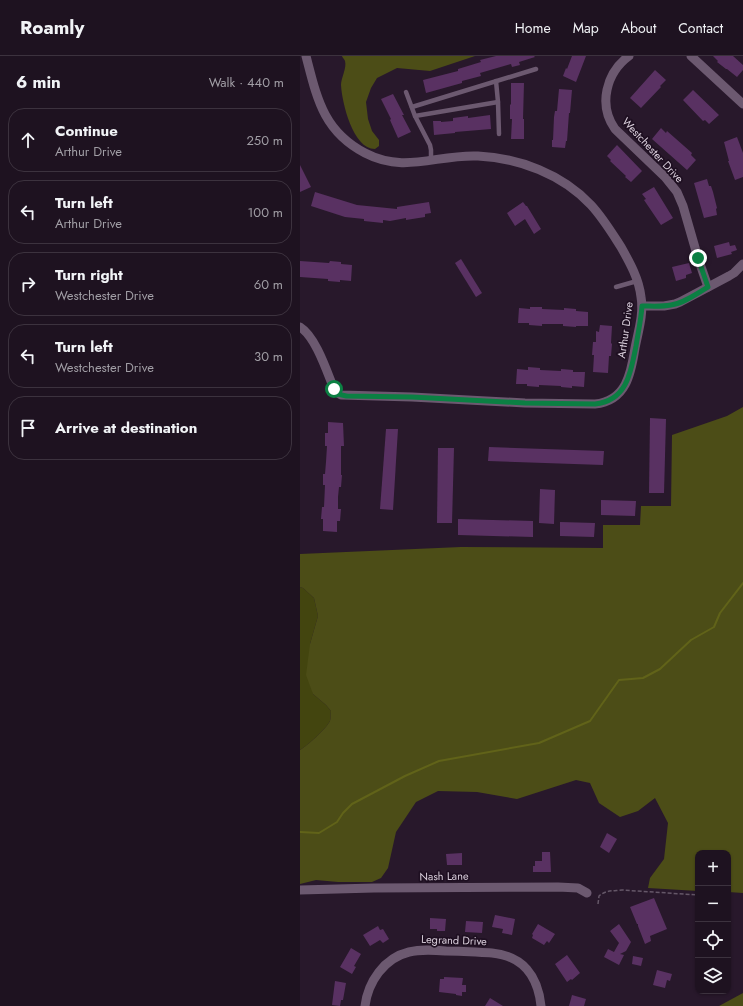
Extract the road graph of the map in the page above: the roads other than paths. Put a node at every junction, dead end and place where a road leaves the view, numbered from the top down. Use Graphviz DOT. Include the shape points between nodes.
graph roads {
  1 [pos="306,56"];
  2 [pos="629,56"];
  3 [pos="691,56"];
  4 [pos="536,69"];
  5 [pos="496,81"];
  6 [pos="406,92"];
  7 [pos="498,102"];
  8 [pos="743,104"];
  9 [pos="412,107"];
  10 [pos="415,116"];
  11 [pos="499,134"];
  12 [pos="431,161"];
  13 [pos="743,264"];
  14 [pos="637,281"];
  15 [pos="616,287"];
  16 [pos="708,287"];
  17 [pos="642,306"];
  18 [pos="300,327"];
  19 [pos="300,890"];
  20 [pos="587,893"];
  21 [pos="365,1006"];
  22 [pos="541,1006"];
  1 -- 12 [label="street, Arthur Drive" via="318,99 336,132 362,151 382,160 411,163"];
  2 -- 16 [label="street, Westchester Drive" via="617,67 608,83 605,100 608,116 615,129 677,192"];
  3 -- 8 [label="street"];
  4 -- 5 [label="lane"];
  5 -- 7 [label="lane"];
  5 -- 9 [label="lane"];
  6 -- 9 [label="lane"];
  7 -- 10 [label="lane"];
  7 -- 11 [label="lane"];
  9 -- 10 [label="lane"];
  10 -- 12 [label="lane" via="432,150"];
  12 -- 14 [label="street, Arthur Drive" via="472,156 506,159 532,167 563,182 581,195 601,218 625,254"];
  13 -- 16 [label="street" via="734,273"];
  14 -- 15 [label="lane"];
  14 -- 17 [label="street, Arthur Drive"];
  16 -- 17 [label="street" via="675,304"];
  17 -- 18 [label="street, Arthur Drive" via="628,379 614,398 595,404 341,395 334,389 312,339"];
  19 -- 20 [label="street, Nash Lane" via="558,887 578,888"];
  21 -- 22 [label="street, Legrand Drive" via="371,985 384,966 404,953 427,950 492,953 511,957 531,974 537,984"];
}
